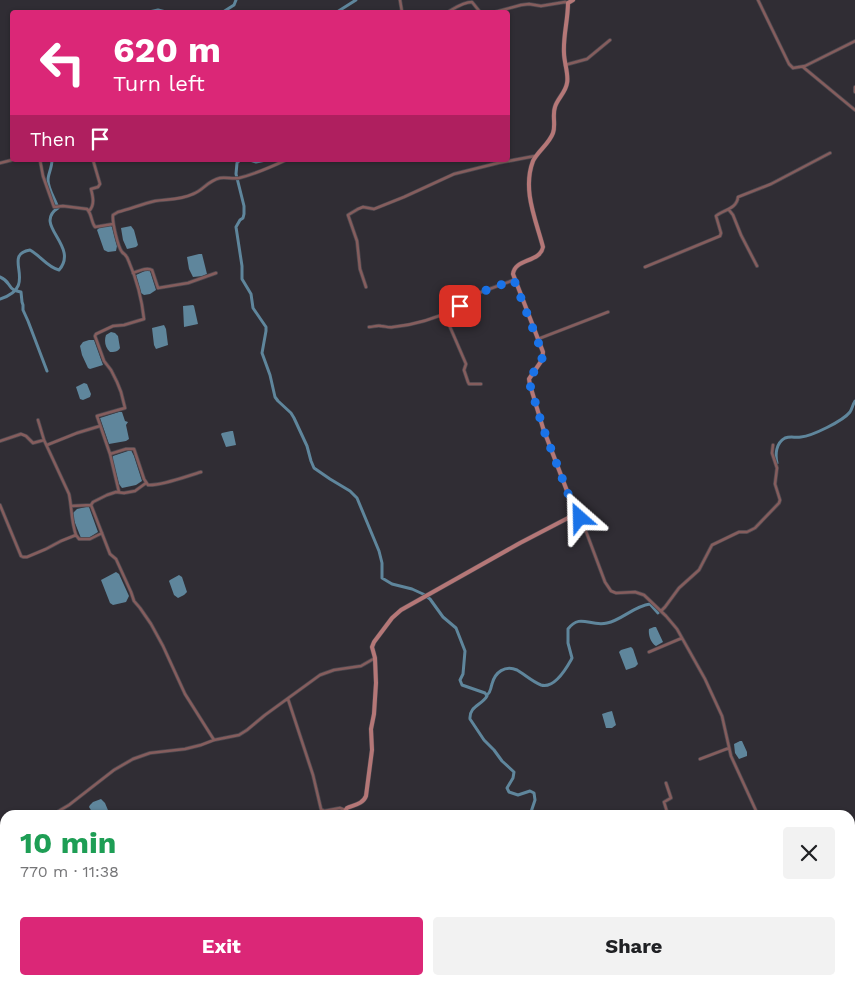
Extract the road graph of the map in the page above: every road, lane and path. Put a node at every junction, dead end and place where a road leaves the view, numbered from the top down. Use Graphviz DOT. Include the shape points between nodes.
graph roads {
  1 [pos="574,0"];
  2 [pos="758,0"];
  3 [pos="470,1"];
  4 [pos="568,3"];
  5 [pos="452,10"];
  6 [pos="504,10"];
  7 [pos="610,40"];
  8 [pos="855,41"];
  9 [pos="565,65"];
  10 [pos="803,66"];
  11 [pos="855,87"];
  12 [pos="855,92"];
  13 [pos="855,110"];
  14 [pos="830,153"];
  15 [pos="536,156"];
  16 [pos="510,161"];
  17 [pos="40,162"];
  18 [pos="94,162"];
  19 [pos="282,162"];
  20 [pos="504,162"];
  21 [pos="729,209"];
  22 [pos="89,211"];
  23 [pos="113,224"];
  24 [pos="757,266"];
  25 [pos="644,267"];
  26 [pos="133,273"];
  27 [pos="216,273"];
  28 [pos="514,280"];
  29 [pos="366,287"];
  30 [pos="608,312"];
  31 [pos="444,313"];
  32 [pos="369,327"];
  33 [pos="538,340"];
  34 [pos="480,384"];
  35 [pos="38,420"];
  36 [pos="100,426"];
  37 [pos="44,440"];
  38 [pos="0,441"];
  39 [pos="774,445"];
  40 [pos="46,446"];
  41 [pos="110,454"];
  42 [pos="201,472"];
  43 [pos="146,483"];
  44 [pos="119,492"];
  45 [pos="0,505"];
  46 [pos="91,505"];
  47 [pos="71,506"];
  48 [pos="574,513"];
  49 [pos="102,533"];
  50 [pos="76,535"];
  51 [pos="660,611"];
  52 [pos="682,638"];
  53 [pos="649,652"];
  54 [pos="375,656"];
  55 [pos="288,699"];
  56 [pos="214,740"];
  57 [pos="729,748"];
  58 [pos="700,759"];
  59 [pos="666,783"];
  60 [pos="60,810"];
  61 [pos="322,810"];
  62 [pos="329,810"];
  63 [pos="346,810"];
  64 [pos="666,810"];
  65 [pos="756,810"];
  1 -- 4 [label="main road"];
  2 -- 10 [label="street" via="790,66"];
  3 -- 5 [label="street"];
  4 -- 6 [label="street" via="529,4"];
  4 -- 9 [label="main road" via="563,52"];
  7 -- 9 [label="street" via="587,59"];
  8 -- 10 [label="street"];
  9 -- 15 [label="main road" via="567,83 554,109 554,131"];
  10 -- 13 [label="street"];
  11 -- 12 [label="street"];
  14 -- 21 [label="street" via="771,184 738,196"];
  15 -- 16 [label="street"];
  15 -- 28 [label="main road" via="530,174 530,194 534,221 543,247 539,255 515,267 512,272"];
  17 -- 22 [label="street" via="54,207"];
  18 -- 22 [label="street" via="100,184 91,189 92,206"];
  19 -- 23 [label="street" via="240,178 220,178 207,183 194,194 115,213"];
  20 -- 29 [label="street" via="454,174 390,203 374,209 363,208 348,215"];
  21 -- 24 [label="street"];
  21 -- 25 [label="street" via="716,216 720,236"];
  22 -- 23 [label="street" via="95,227"];
  23 -- 26 [label="street"];
  26 -- 27 [label="street" via="152,270 158,288 188,283"];
  26 -- 36 [label="street" via="144,319 113,326 96,334 125,408 98,416"];
  28 -- 31 [label="street" via="465,298 458,308"];
  28 -- 33 [label="main road"];
  30 -- 33 [label="street"];
  31 -- 32 [label="street" via="412,324"];
  31 -- 34 [label="street" via="466,364 464,370 468,382"];
  33 -- 48 [label="main road" via="542,360 529,379 530,385"];
  35 -- 37 [label="street"];
  36 -- 40 [label="street"];
  36 -- 41 [label="street"];
  37 -- 38 [label="street" via="33,443 21,434"];
  37 -- 40 [label="street"];
  39 -- 51 [label="street" via="772,453 777,468 775,484 779,503 755,528 712,545 699,570"];
  40 -- 47 [label="street" via="69,494"];
  41 -- 43 [label="street" via="134,449"];
  41 -- 44 [label="street"];
  42 -- 43 [label="street" via="162,483"];
  43 -- 44 [label="street" via="135,491"];
  44 -- 46 [label="street"];
  45 -- 50 [label="street" via="23,558"];
  46 -- 47 [label="street"];
  46 -- 49 [label="street"];
  47 -- 50 [label="street"];
  48 -- 51 [label="street" via="584,526 611,591 616,594 641,593"];
  48 -- 54 [label="main road" via="401,610 374,642"];
  49 -- 50 [label="street" via="86,540"];
  49 -- 56 [label="street" via="134,602 151,624 185,694"];
  51 -- 52 [label="street"];
  52 -- 53 [label="street"];
  52 -- 57 [label="street" via="722,716"];
  54 -- 55 [label="street" via="361,666 324,674"];
  54 -- 63 [label="main road" via="372,750 366,796"];
  55 -- 56 [label="street" via="244,732"];
  55 -- 61 [label="street"];
  56 -- 60 [label="street" via="194,748 150,753 133,759"];
  57 -- 58 [label="street"];
  57 -- 65 [label="street"];
  59 -- 64 [label="street" via="671,798 664,802"];
  62 -- 63 [label="street"];
}
